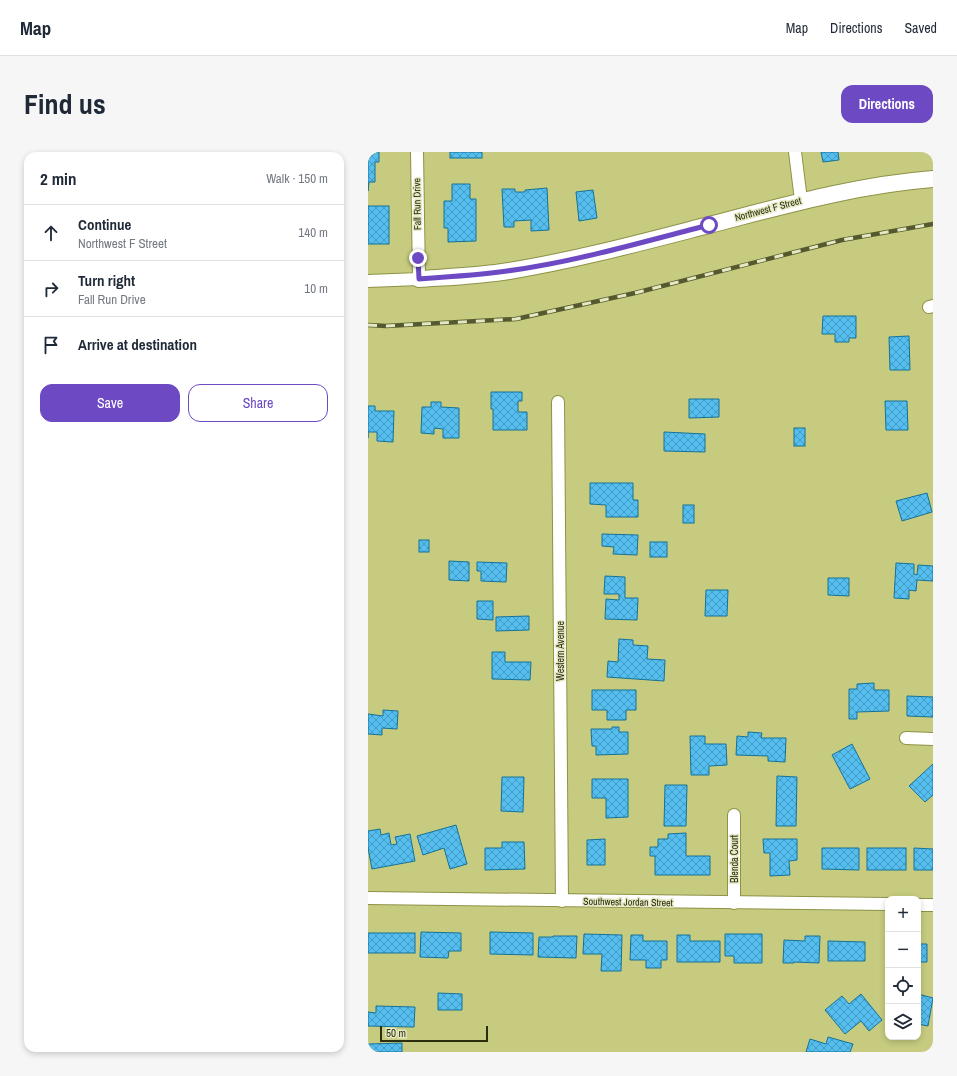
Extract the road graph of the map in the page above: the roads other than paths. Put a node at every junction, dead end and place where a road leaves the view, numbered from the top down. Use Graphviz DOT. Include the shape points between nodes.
graph roads {
  1 [pos="417,152"];
  2 [pos="795,152"];
  3 [pos="933,179"];
  4 [pos="801,200"];
  5 [pos="419,279"];
  6 [pos="368,280"];
  7 [pos="558,402"];
  8 [pos="906,738"];
  9 [pos="933,739"];
  10 [pos="734,815"];
  11 [pos="368,898"];
  12 [pos="562,901"];
  13 [pos="734,903"];
  14 [pos="885,904"];
  15 [pos="921,905"];
  16 [pos="933,905"];
  1 -- 5 [label="street, Fall Run Drive"];
  2 -- 4 [label="street"];
  3 -- 4 [label="street, Northwest F Street" via="864,187"];
  4 -- 5 [label="street, Northwest F Street" via="589,255 508,271"];
  5 -- 6 [label="street, Northwest F Street"];
  7 -- 12 [label="street, Western Avenue"];
  8 -- 9 [label="street"];
  10 -- 13 [label="street, Blenda Court"];
  11 -- 12 [label="street, Southwest Jordan Street"];
  12 -- 13 [label="street, Southwest Jordan Street"];
  13 -- 14 [label="street, Southwest Jordan Street"];
  15 -- 16 [label="street"];
}
